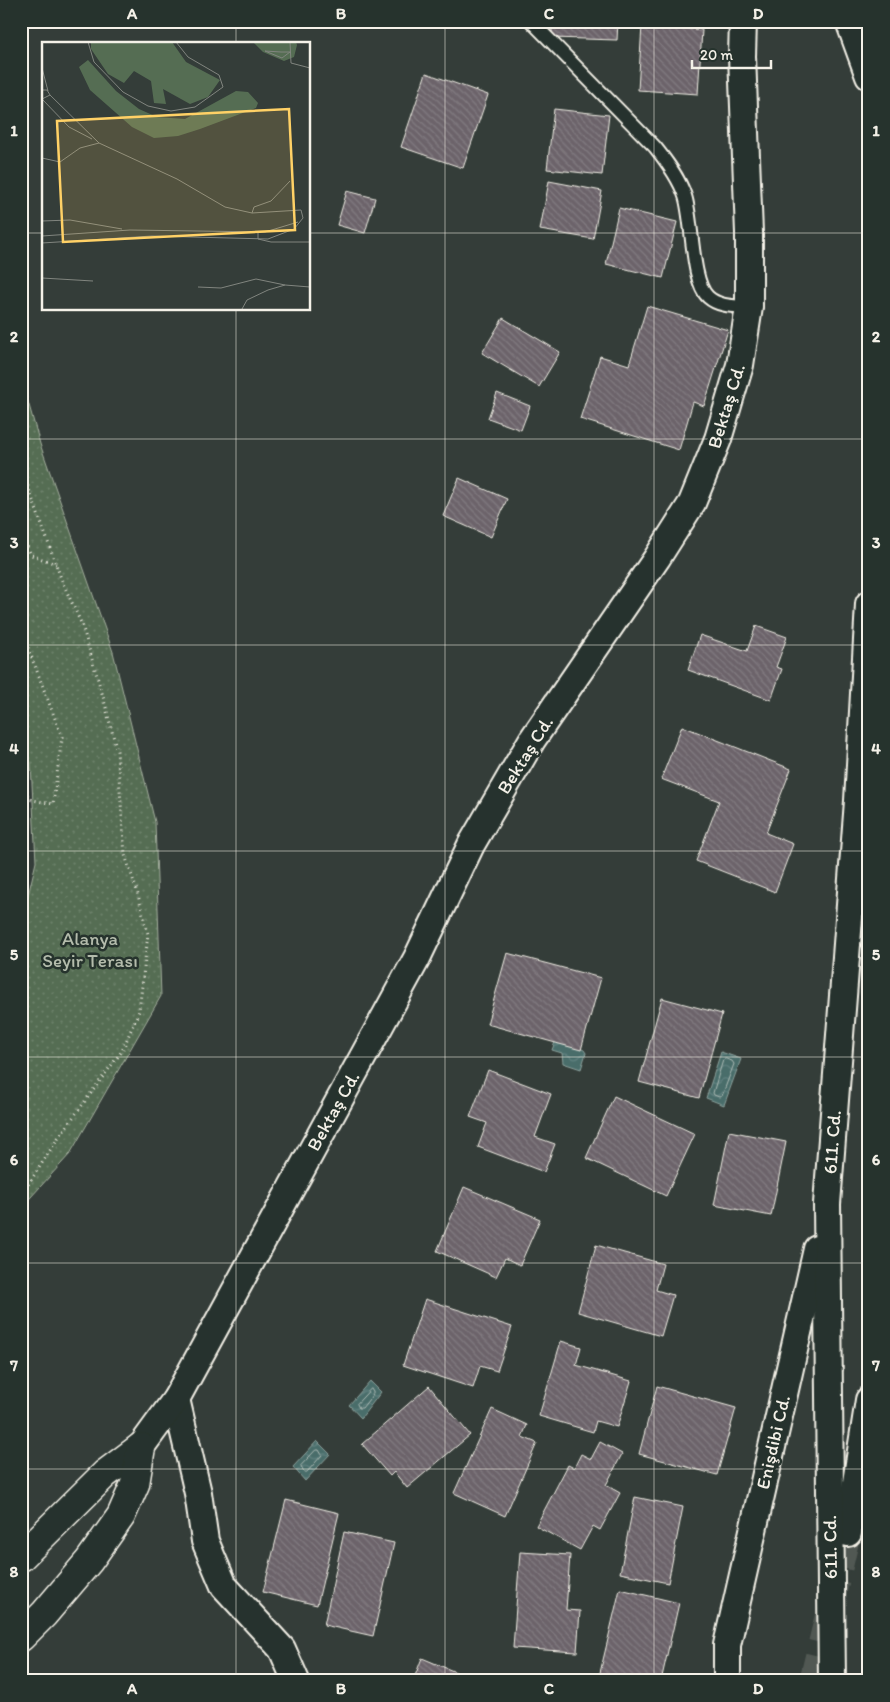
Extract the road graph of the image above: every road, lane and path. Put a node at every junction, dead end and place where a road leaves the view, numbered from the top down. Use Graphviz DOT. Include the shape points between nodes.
graph roads {
  1 [pos="531,21"];
  2 [pos="743,21"];
  3 [pos="849,21"];
  4 [pos="869,76"];
  5 [pos="749,307"];
  6 [pos="21,467"];
  7 [pos="21,533"];
  8 [pos="56,564"];
  9 [pos="869,604"];
  10 [pos="21,629"];
  11 [pos="21,750"];
  12 [pos="21,799"];
  13 [pos="28,799"];
  14 [pos="21,1196"];
  15 [pos="827,1204"];
  16 [pos="176,1400"];
  17 [pos="869,1400"];
  18 [pos="141,1447"];
  19 [pos="848,1533"];
  20 [pos="21,1557"];
  21 [pos="21,1637"];
  22 [pos="296,1681"];
  23 [pos="726,1681"];
  24 [pos="832,1681"];
  1 -- 5 [label="lane" via="669,164 688,208 702,290 714,302"];
  2 -- 5 [label="street, Bektaş Cd."];
  3 -- 4 [label="street"];
  5 -- 16 [label="street, Bektaş Cd." via="740,365 718,439 692,503 532,740 471,845 417,958"];
  6 -- 8 [label="path"];
  7 -- 8 [label="path" via="32,555"];
  8 -- 14 [label="path" via="82,625 117,751 125,855 148,934 139,1011 122,1051 58,1138"];
  9 -- 15 [label="street, 611. Cd." via="858,801"];
  10 -- 13 [label="path" via="62,737 53,804"];
  11 -- 13 [label="path"];
  12 -- 13 [label="path"];
  15 -- 23 [label="street, Enişdibi Cd." via="728,1645"];
  15 -- 24 [label="street, 611. Cd."];
  16 -- 18 [label="street, Bektaş Cd."];
  16 -- 22 [label="street" via="208,1550 224,1586 282,1649"];
  17 -- 19 [label="street"];
  18 -- 20 [label="street" via="105,1474"];
  18 -- 21 [label="street" via="135,1484 120,1516 89,1561"];
}
